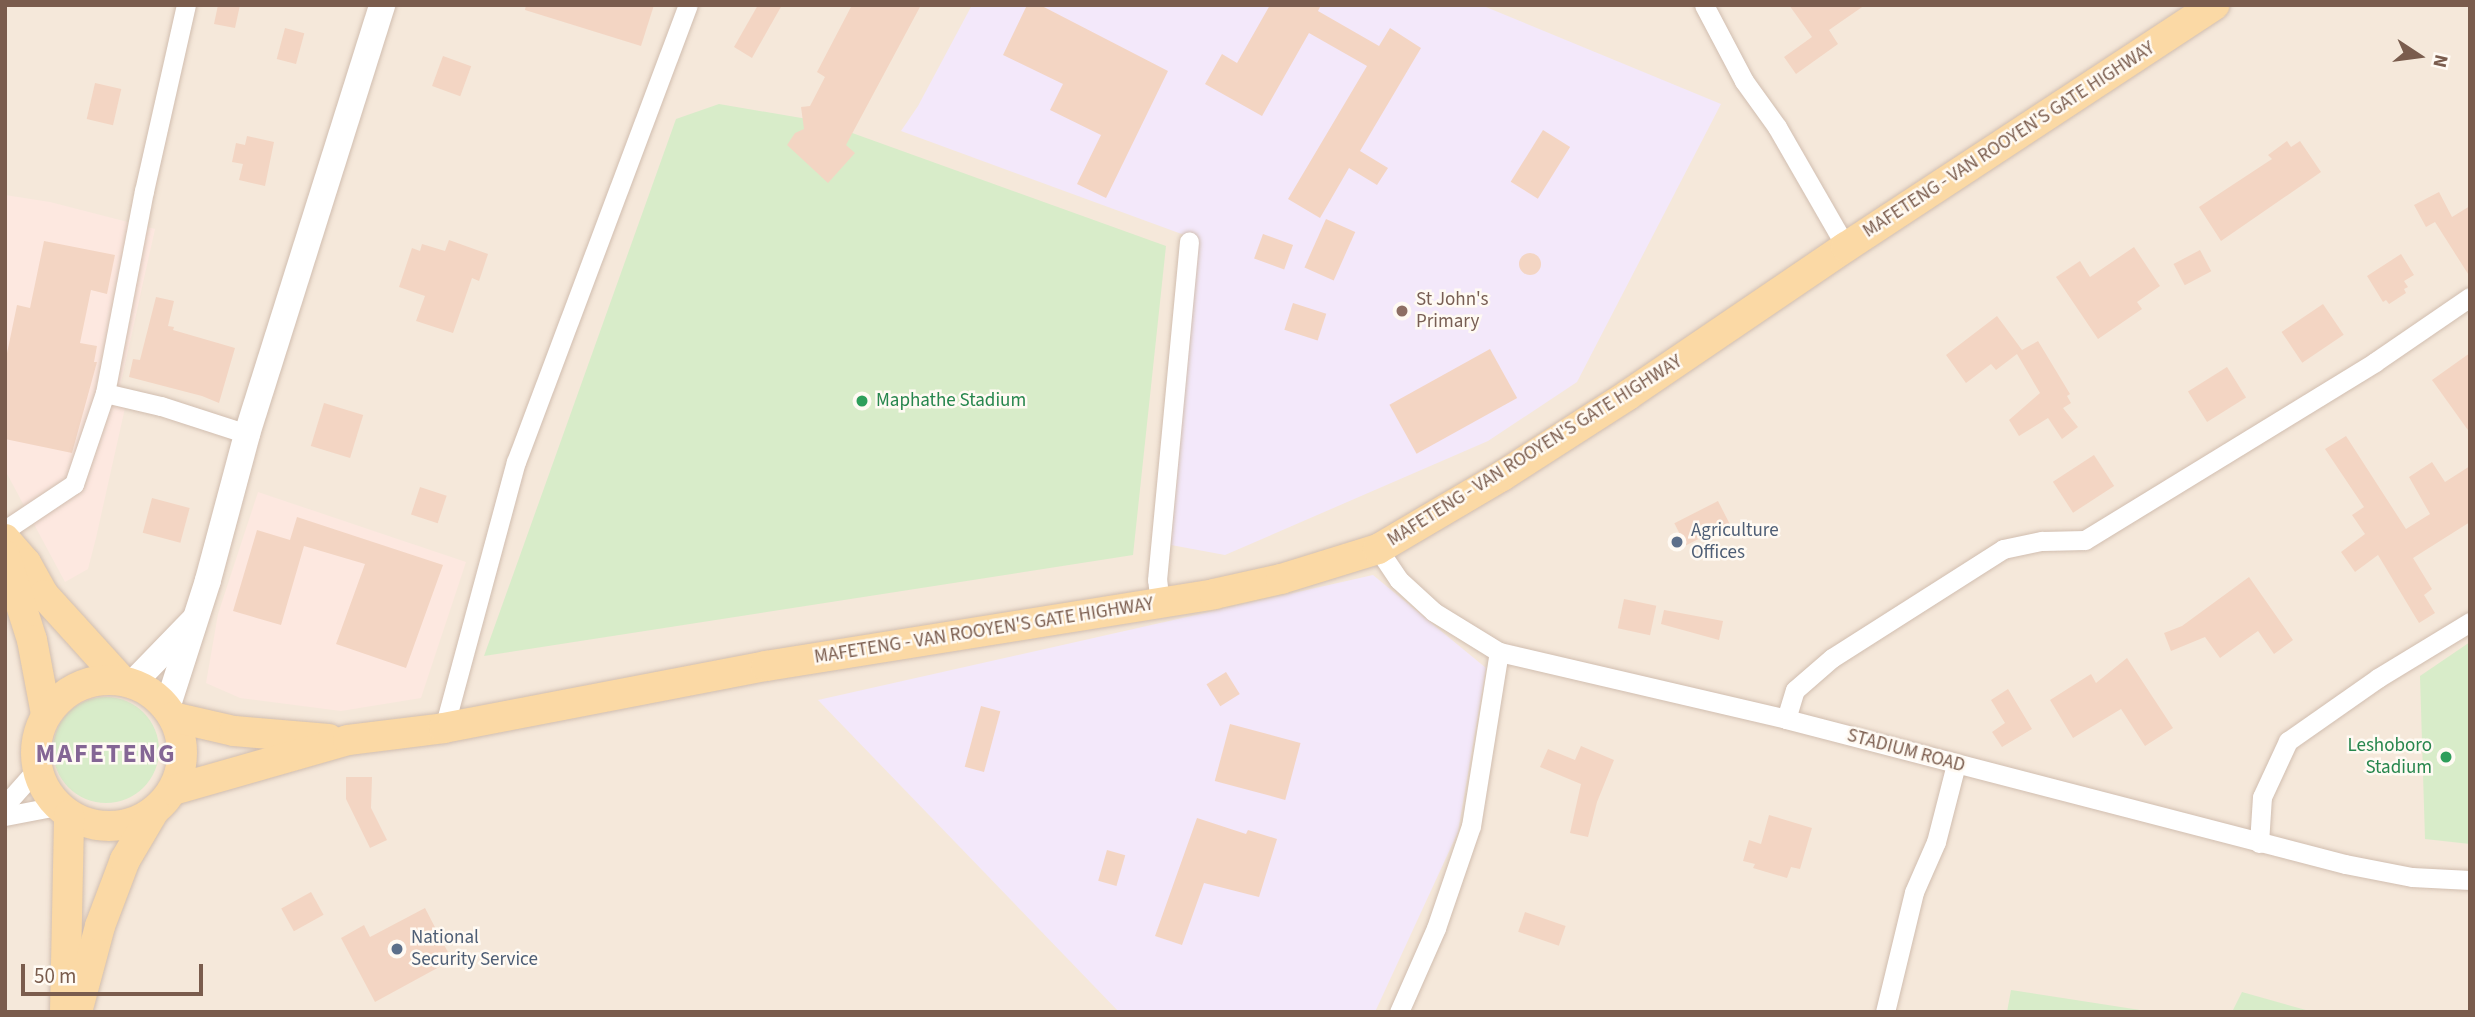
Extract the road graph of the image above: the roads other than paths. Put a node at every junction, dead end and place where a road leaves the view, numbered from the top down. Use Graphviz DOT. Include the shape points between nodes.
graph roads {
  1 [pos="186,5"];
  2 [pos="382,5"];
  3 [pos="688,5"];
  4 [pos="1704,5"];
  5 [pos="2215,5"];
  6 [pos="1189,242"];
  7 [pos="1846,247"];
  8 [pos="2470,297"];
  9 [pos="105,393"];
  10 [pos="247,435"];
  11 [pos="5,530"];
  12 [pos="5,539"];
  13 [pos="1378,549"];
  14 [pos="5,555"];
  15 [pos="1160,603"];
  16 [pos="197,617"];
  17 [pos="2470,622"];
  18 [pos="1499,652"];
  19 [pos="127,681"];
  20 [pos="170,713"];
  21 [pos="46,714"];
  22 [pos="1786,719"];
  23 [pos="444,728"];
  24 [pos="348,740"];
  25 [pos="1956,764"];
  26 [pos="37,769"];
  27 [pos="163,800"];
  28 [pos="5,805"];
  29 [pos="63,810"];
  30 [pos="5,816"];
  31 [pos="2259,843"];
  32 [pos="2470,880"];
  33 [pos="65,1012"];
  34 [pos="77,1012"];
  35 [pos="1399,1012"];
  36 [pos="1885,1012"];
  1 -- 9 [label="street"];
  2 -- 10 [label="street"];
  3 -- 23 [label="street" via="516,462"];
  4 -- 7 [label="street"];
  5 -- 7 [label="main road, MAFETENG - VAN ROOYEN'S GATE HIGHWAY"];
  6 -- 15 [label="street" via="1157,580"];
  7 -- 13 [label="main road, MAFETENG - VAN ROOYEN'S GATE HIGHWAY" via="1628,395"];
  8 -- 22 [label="street" via="2375,362 2085,540 2042,541 2003,549 1832,659 1795,690"];
  9 -- 10 [label="street"];
  9 -- 11 [label="street" via="74,484"];
  10 -- 16 [label="street"];
  12 -- 19 [label="main road" via="26,563 44,595"];
  13 -- 15 [label="main road, MAFETENG - VAN ROOYEN'S GATE HIGHWAY" via="1281,579"];
  13 -- 18 [label="street, STADIUM ROAD" via="1399,580 1434,612"];
  14 -- 21 [label="main road" via="32,640"];
  15 -- 23 [label="main road, MAFETENG - VAN ROOYEN'S GATE HIGHWAY" via="766,666"];
  16 -- 19 [label="street"];
  16 -- 20 [label="street"];
  17 -- 31 [label="street" via="2288,741 2262,797"];
  18 -- 22 [label="street, STADIUM ROAD"];
  18 -- 35 [label="street" via="1471,826 1436,928"];
  19 -- 20 [label="main road" via="148,690"];
  19 -- 21 [label="main road" via="99,679 79,685 60,697"];
  20 -- 24 [label="main road, MAFETENG - VAN ROOYEN'S GATE HIGHWAY" via="234,731"];
  20 -- 27 [label="main road" via="182,741 181,766"];
  21 -- 26 [label="main road" via="38,731"];
  22 -- 25 [label="street, STADIUM ROAD"];
  23 -- 24 [label="main road, MAFETENG - VAN ROOYEN'S GATE HIGHWAY"];
  24 -- 27 [label="main road, MAFETENG - VAN ROOYEN'S GATE HIGHWAY"];
  25 -- 31 [label="street, STADIUM ROAD"];
  25 -- 36 [label="street" via="1936,842 1914,892"];
  26 -- 28 [label="street"];
  26 -- 29 [label="main road" via="44,789"];
  27 -- 29 [label="main road" via="134,822 112,827 89,824"];
  27 -- 34 [label="main road" via="125,860 100,926"];
  29 -- 30 [label="street"];
  29 -- 33 [label="main road"];
  31 -- 32 [label="street, STADIUM ROAD" via="2412,877"];
}
